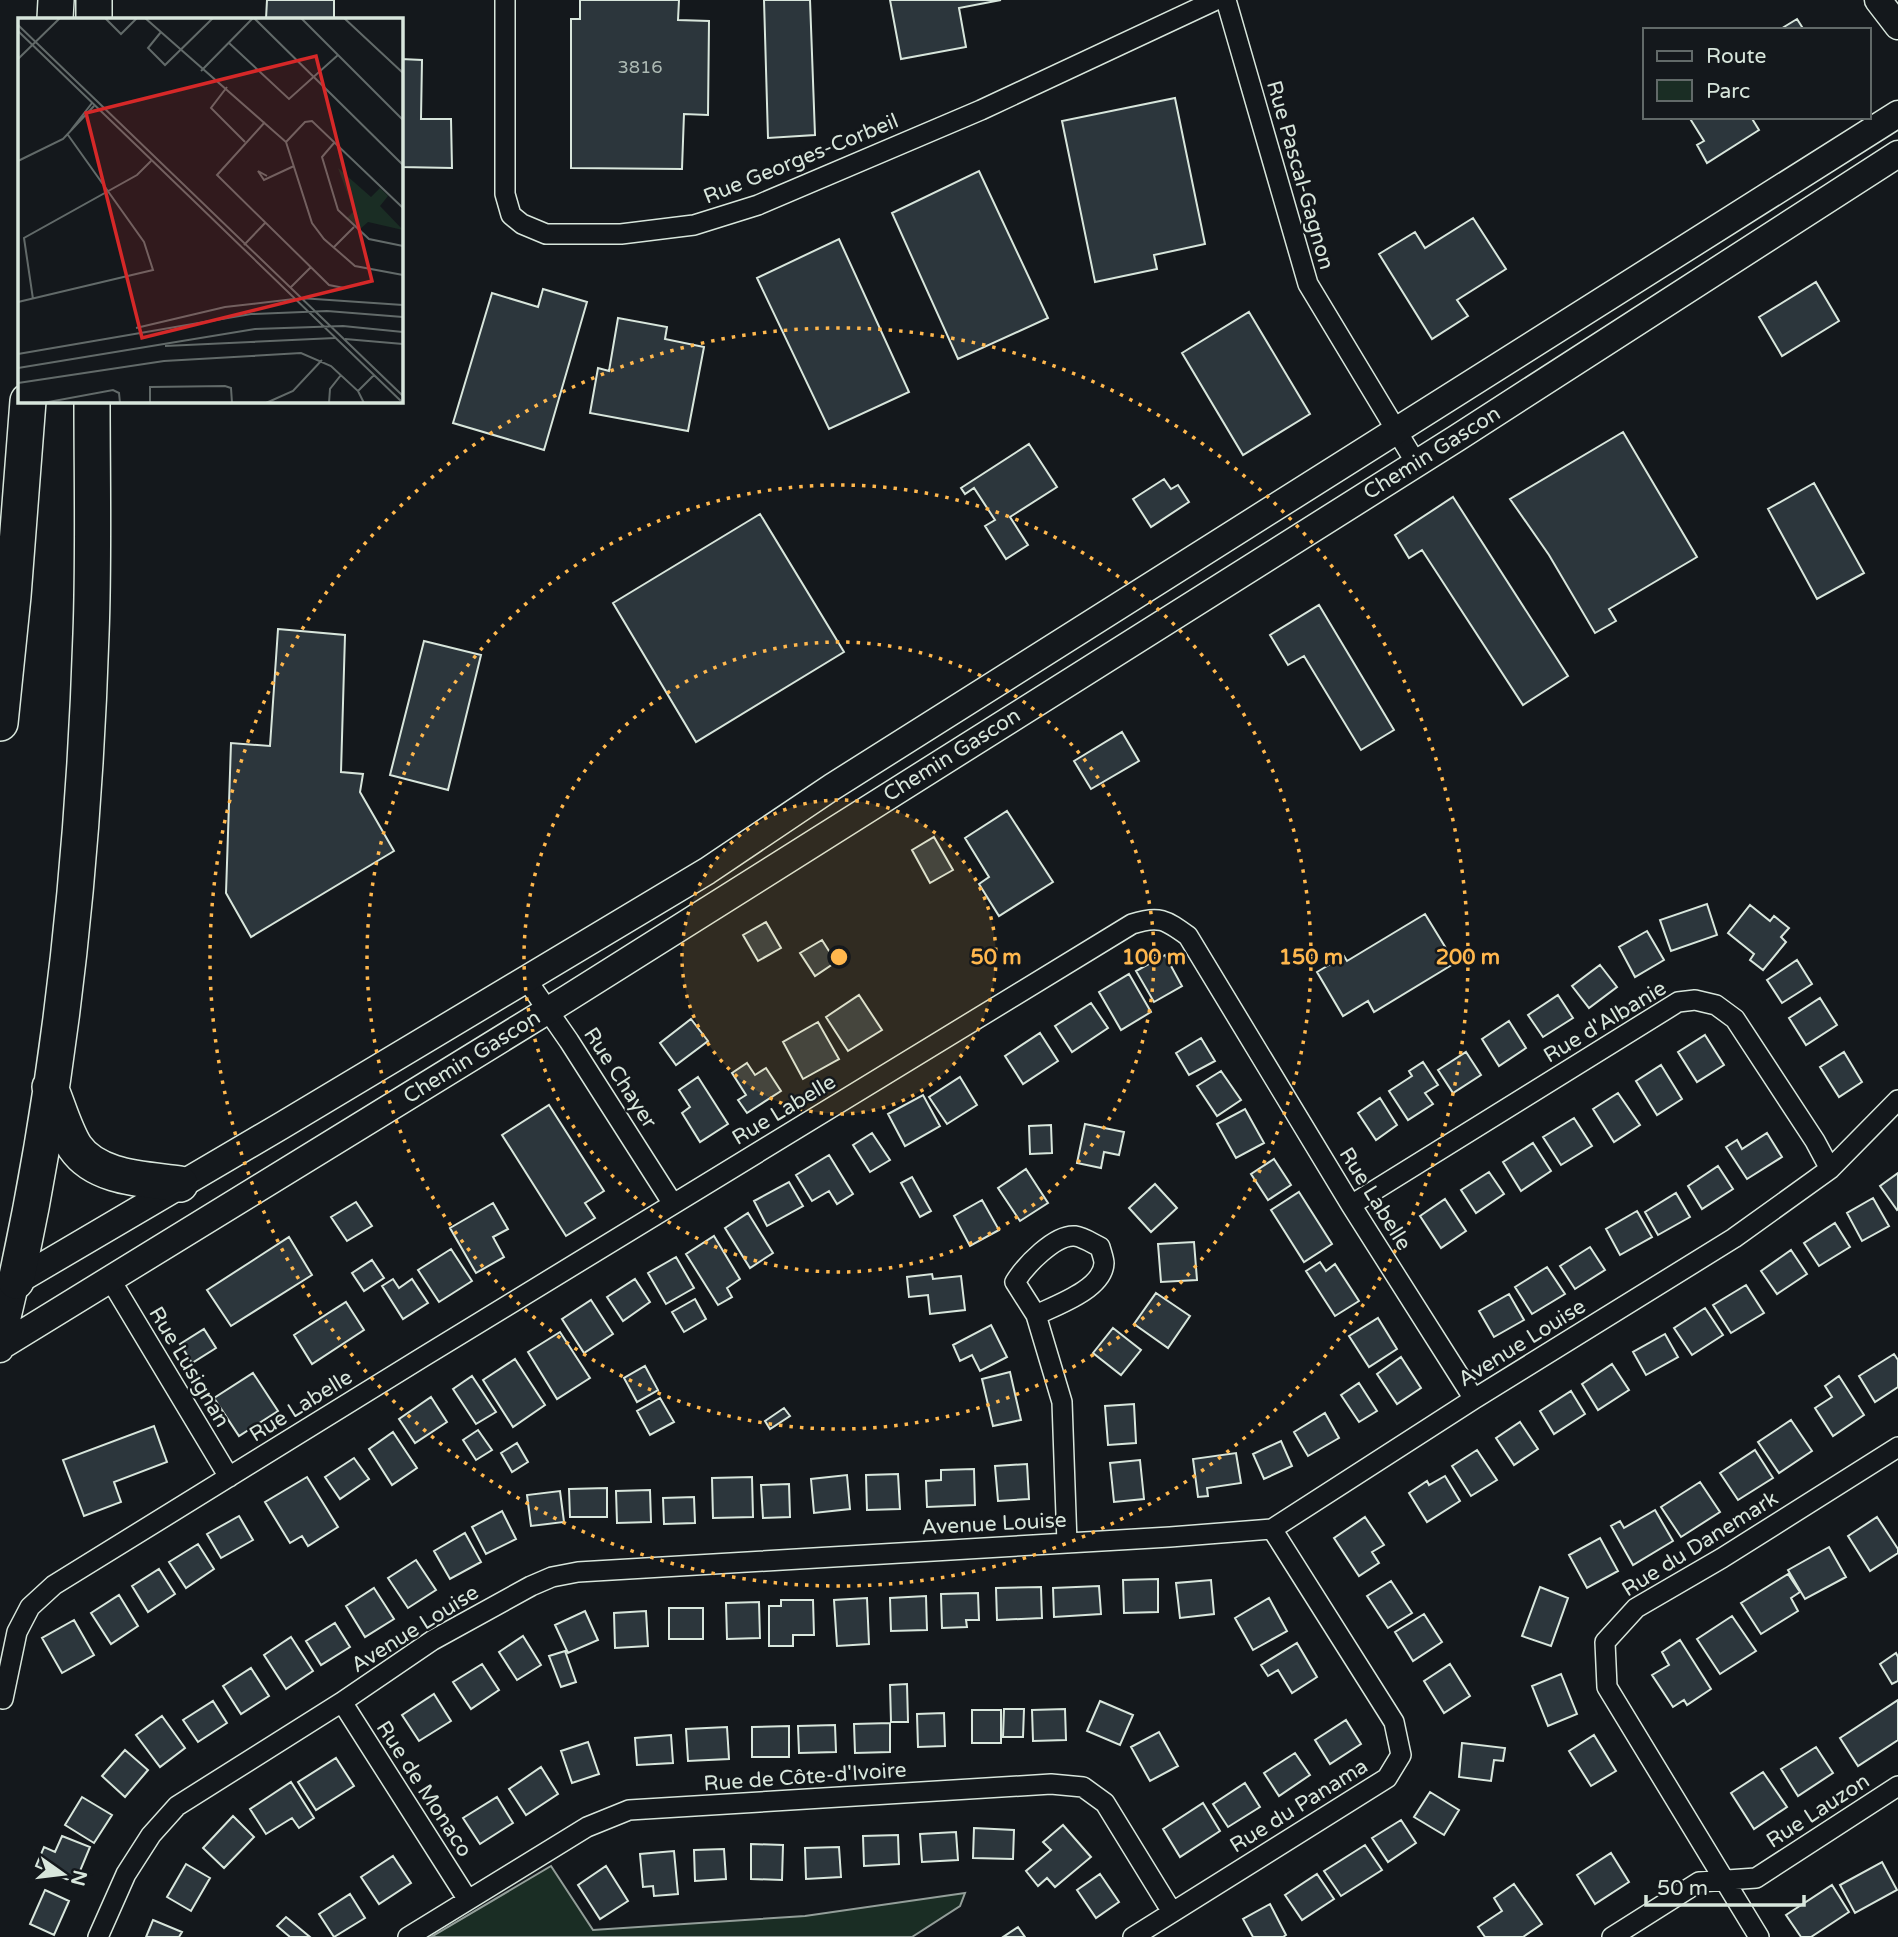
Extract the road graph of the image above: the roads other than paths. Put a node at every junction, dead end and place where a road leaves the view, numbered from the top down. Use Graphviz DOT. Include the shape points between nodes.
graph roads {
  1 [pos="56,0"];
  2 [pos="94,0"];
  3 [pos="505,0"];
  4 [pos="1216,0"];
  5 [pos="1226,0"];
  6 [pos="1878,0"];
  7 [pos="55,18"];
  8 [pos="94,18"];
  9 [pos="1898,26"];
  10 [pos="1898,114"];
  11 [pos="1898,154"];
  12 [pos="28,402"];
  13 [pos="92,402"];
  14 [pos="1397,429"];
  15 [pos="1416,463"];
  16 [pos="0,723"];
  17 [pos="526,979"];
  18 [pos="547,1010"];
  19 [pos="50,1087"];
  20 [pos="1898,1100"];
  21 [pos="1830,1169"];
  22 [pos="180,1184"];
  23 [pos="673,1204"];
  24 [pos="1351,1205"];
  25 [pos="110,1279"];
  26 [pos="8,1286"];
  27 [pos="1036,1315"];
  28 [pos="0,1347"];
  29 [pos="1474,1399"];
  30 [pos="1898,1447"];
  31 [pos="229,1477"];
  32 [pos="1272,1529"];
  33 [pos="1067,1543"];
  34 [pos="4,1699"];
  35 [pos="342,1702"];
  36 [pos="1898,1786"];
  37 [pos="1726,1881"];
  38 [pos="468,1900"];
  39 [pos="1172,1912"];
  40 [pos="98,1937"];
  41 [pos="408,1937"];
  42 [pos="1133,1937"];
  43 [pos="1612,1937"];
  44 [pos="1759,1937"];
  1 -- 7 [label="highway"];
  2 -- 8 [label="highway"];
  3 -- 4 [label="street, Rue Georges-Corbeil" via="505,194 511,215 546,234 621,234 694,225 758,205 981,110"];
  5 -- 14 [label="street, Rue Pascal-Gagnon" via="1308,284"];
  6 -- 9 [label="main road"];
  10 -- 14 [label="main road, Chemin Gascon"];
  11 -- 15 [label="main road, Chemin Gascon"];
  12 -- 16 [label="highway"];
  13 -- 19 [label="highway" via="88,717 73,906"];
  14 -- 15 [label="street, Rue Pascal-Gagnon"];
  14 -- 17 [label="main road, Chemin Gascon" via="707,871"];
  15 -- 18 [label="main road, Chemin Gascon"];
  17 -- 18 [label="street, Rue Chayer"];
  17 -- 22 [label="main road, Chemin Gascon"];
  18 -- 23 [label="street, Rue Chayer"];
  18 -- 25 [label="main road, Chemin Gascon"];
  19 -- 22 [label="highway" via="70,1138 85,1157 114,1173"];
  19 -- 26 [label="highway"];
  20 -- 21 [label="street, Avenue Louise"];
  21 -- 24 [label="street, Rue d'Albanie" via="1735,1019 1716,1004 1695,1000 1678,1002"];
  21 -- 29 [label="street, Avenue Louise" via="1734,1238"];
  22 -- 26 [label="main road, Chemin Gascon"];
  23 -- 24 [label="street, Rue Labelle" via="1132,924 1149,919 1167,921 1188,936"];
  23 -- 31 [label="street, Rue Labelle"];
  24 -- 29 [label="street, Rue Labelle"];
  25 -- 28 [label="main road, Chemin Gascon"];
  25 -- 31 [label="street, Rue Lusignan"];
  26 -- 28 [label="main road"];
  27 -- 27 [label="street" via="1015,1282 1024,1267 1070,1236 1100,1247 1104,1263 1097,1281"];
  27 -- 33 [label="street" via="1062,1402"];
  29 -- 32 [label="street, Avenue Louise"];
  30 -- 37 [label="street, Rue du Danemark" via="1636,1608 1605,1642 1607,1687"];
  31 -- 34 [label="street, Rue Labelle" via="64,1578 30,1607 17,1632"];
  32 -- 33 [label="street, Avenue Louise"];
  32 -- 39 [label="street, Rue du Panama" via="1394,1722 1401,1755 1387,1779"];
  33 -- 35 [label="street, Avenue Louise" via="578,1572 531,1586 445,1633"];
  35 -- 38 [label="street, Rue de Monaco"];
  35 -- 40 [label="street, Avenue Louise" via="177,1806 126,1874"];
  36 -- 37 [label="street, Rue Lauzon" via="1756,1878"];
  37 -- 43 [label="street, Rue Lauzon" via="1699,1882"];
  37 -- 44 [label="street, Rue du Danemark"];
  38 -- 39 [label="street, Rue de Côte-d'Ivoire" via="587,1827 629,1811 1051,1784 1083,1787 1105,1803"];
  38 -- 41 [label="street, Rue de Côte-d'Ivoire"];
  39 -- 42 [label="street, Rue du Panama"];
}
